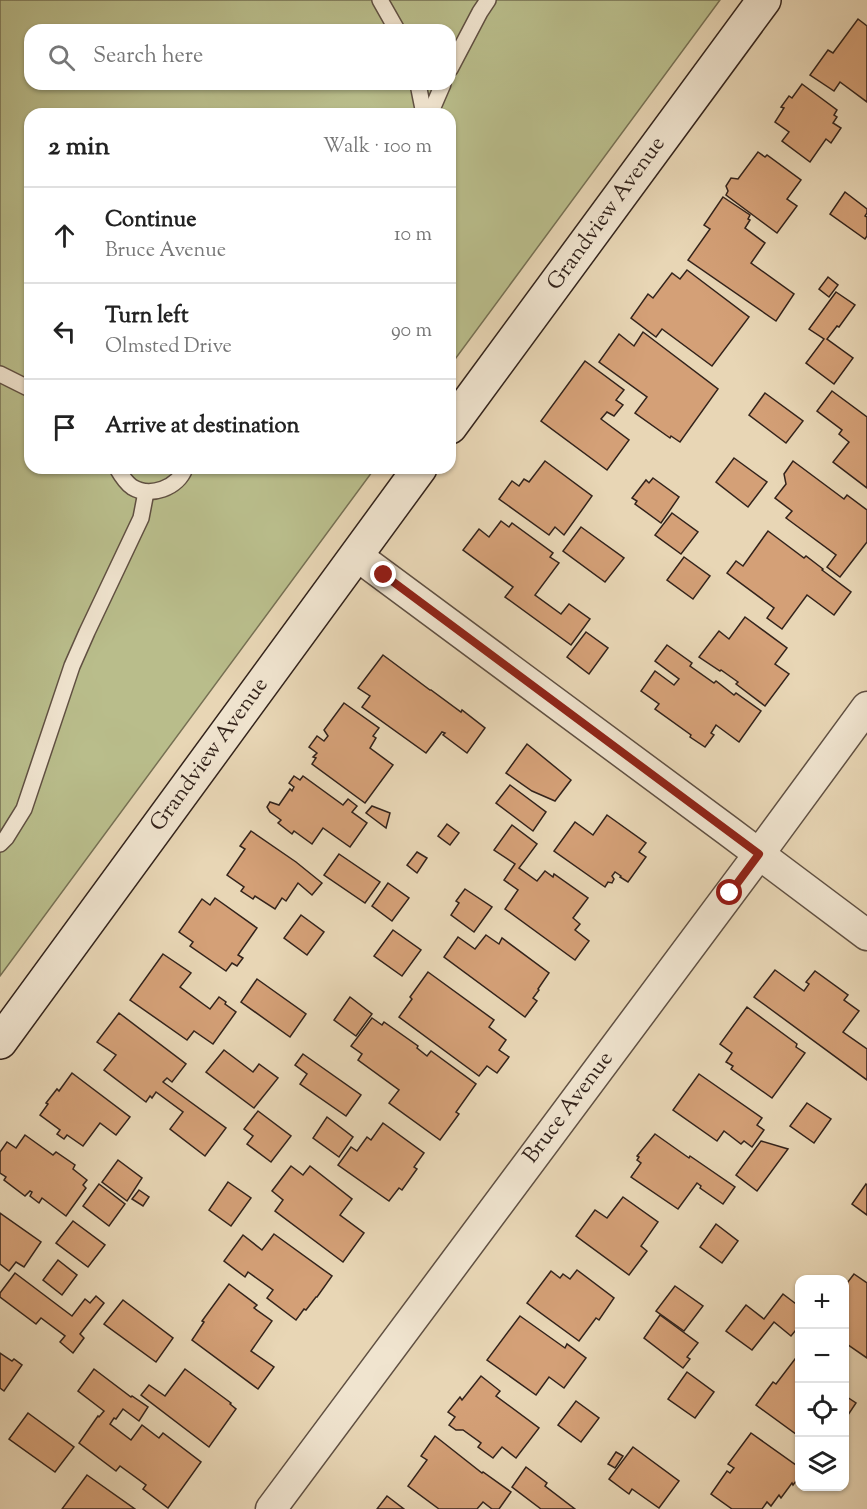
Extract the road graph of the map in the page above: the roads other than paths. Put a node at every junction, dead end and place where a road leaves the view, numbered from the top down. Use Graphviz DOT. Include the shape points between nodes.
graph roads {
  1 [pos="380,0"];
  2 [pos="488,0"];
  3 [pos="764,0"];
  4 [pos="394,24"];
  5 [pos="456,58"];
  6 [pos="419,90"];
  7 [pos="440,90"];
  8 [pos="423,108"];
  9 [pos="433,108"];
  10 [pos="0,374"];
  11 [pos="24,386"];
  12 [pos="456,419"];
  13 [pos="120,474"];
  14 [pos="183,474"];
  15 [pos="416,474"];
  16 [pos="146,492"];
  17 [pos="356,555"];
  18 [pos="867,707"];
  19 [pos="0,844"];
  20 [pos="759,854"];
  21 [pos="867,935"];
  22 [pos="0,1042"];
  23 [pos="271,1509"];
  1 -- 4 [label="lane"];
  2 -- 5 [label="lane"];
  3 -- 12 [label="street, Grandview Avenue"];
  6 -- 8 [label="lane"];
  7 -- 9 [label="lane"];
  10 -- 11 [label="lane"];
  13 -- 16 [label="lane" via="132,487"];
  14 -- 16 [label="lane" via="173,484"];
  15 -- 17 [label="street, Grandview Avenue"];
  16 -- 19 [label="lane" via="141,518 72,666 24,809"];
  17 -- 20 [label="street"];
  17 -- 22 [label="street, Grandview Avenue"];
  18 -- 20 [label="street, Bruce Avenue"];
  20 -- 21 [label="street"];
  20 -- 23 [label="street, Bruce Avenue"];
}
